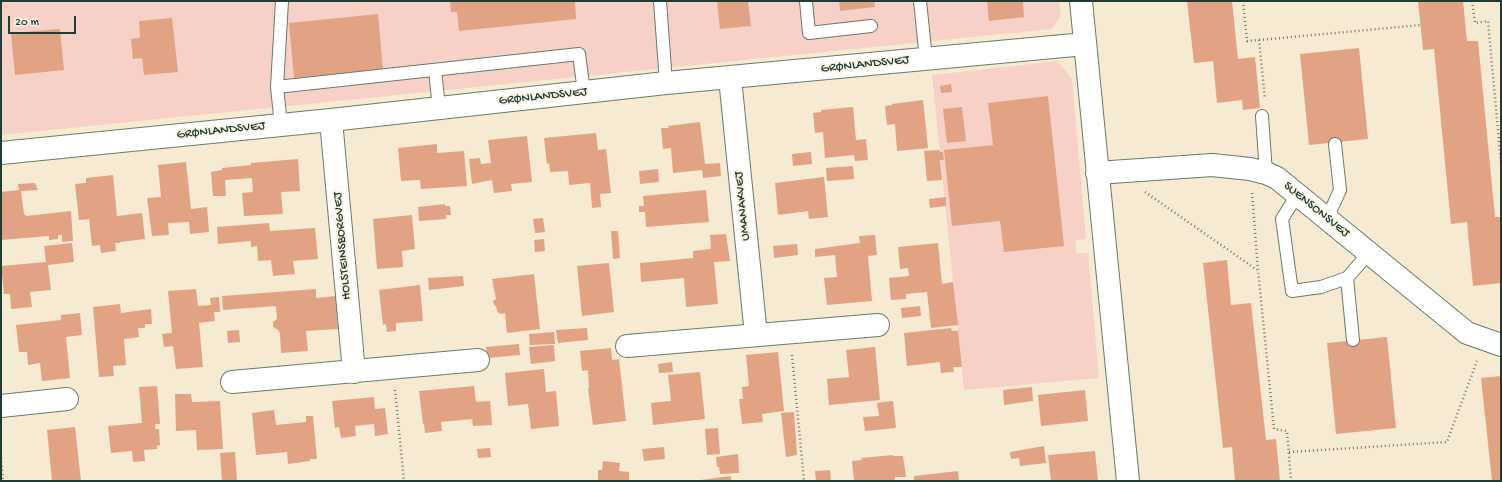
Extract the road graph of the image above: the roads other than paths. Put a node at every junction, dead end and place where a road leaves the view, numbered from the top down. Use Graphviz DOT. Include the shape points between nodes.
graph roads {
  1 [pos="282,1"];
  2 [pos="660,1"];
  3 [pos="806,1"];
  4 [pos="920,1"];
  5 [pos="1081,1"];
  6 [pos="871,26"];
  7 [pos="1085,44"];
  8 [pos="926,59"];
  9 [pos="435,70"];
  10 [pos="730,78"];
  11 [pos="666,83"];
  12 [pos="277,88"];
  13 [pos="584,92"];
  14 [pos="440,108"];
  15 [pos="1262,116"];
  16 [pos="331,120"];
  17 [pos="281,125"];
  18 [pos="1335,144"];
  19 [pos="1,153"];
  20 [pos="1258,171"];
  21 [pos="1106,173"];
  22 [pos="1297,195"];
  23 [pos="1326,218"];
  24 [pos="1369,253"];
  25 [pos="1347,278"];
  26 [pos="878,325"];
  27 [pos="756,335"];
  28 [pos="1353,340"];
  29 [pos="1493,342"];
  30 [pos="627,346"];
  31 [pos="478,360"];
  32 [pos="354,372"];
  33 [pos="232,382"];
  34 [pos="67,399"];
  35 [pos="1,406"];
  36 [pos="1128,481"];
  1 -- 12 [label="lane"];
  2 -- 11 [label="lane"];
  3 -- 6 [label="lane" via="809,33"];
  4 -- 8 [label="lane"];
  5 -- 7 [label="street"];
  7 -- 8 [label="street, GRØNLANDSVEJ"];
  7 -- 21 [label="street"];
  8 -- 10 [label="street, GRØNLANDSVEJ"];
  9 -- 12 [label="lane"];
  9 -- 13 [label="lane" via="579,54"];
  9 -- 14 [label="lane"];
  10 -- 11 [label="street, GRØNLANDSVEJ"];
  10 -- 27 [label="street, UMANAKVEJ"];
  11 -- 13 [label="street, GRØNLANDSVEJ"];
  12 -- 17 [label="lane"];
  13 -- 14 [label="street, GRØNLANDSVEJ"];
  14 -- 16 [label="street, GRØNLANDSVEJ"];
  15 -- 20 [label="lane"];
  16 -- 17 [label="street, GRØNLANDSVEJ"];
  16 -- 32 [label="street, HOLSTEINSBORGVEJ"];
  17 -- 19 [label="street, GRØNLANDSVEJ"];
  18 -- 23 [label="lane" via="1340,190"];
  20 -- 21 [label="street, SUENSONSVEJ" via="1212,165"];
  20 -- 22 [label="street, SUENSONSVEJ" via="1277,178"];
  21 -- 36 [label="street"];
  22 -- 23 [label="street, SUENSONSVEJ"];
  22 -- 25 [label="lane" via="1282,219 1292,291 1321,287"];
  23 -- 24 [label="street, SUENSONSVEJ"];
  24 -- 25 [label="lane"];
  24 -- 29 [label="street, SUENSONSVEJ" via="1467,333"];
  25 -- 28 [label="lane"];
  26 -- 27 [label="street"];
  27 -- 30 [label="street"];
  31 -- 32 [label="street"];
  32 -- 33 [label="street"];
  34 -- 35 [label="street"];
}
